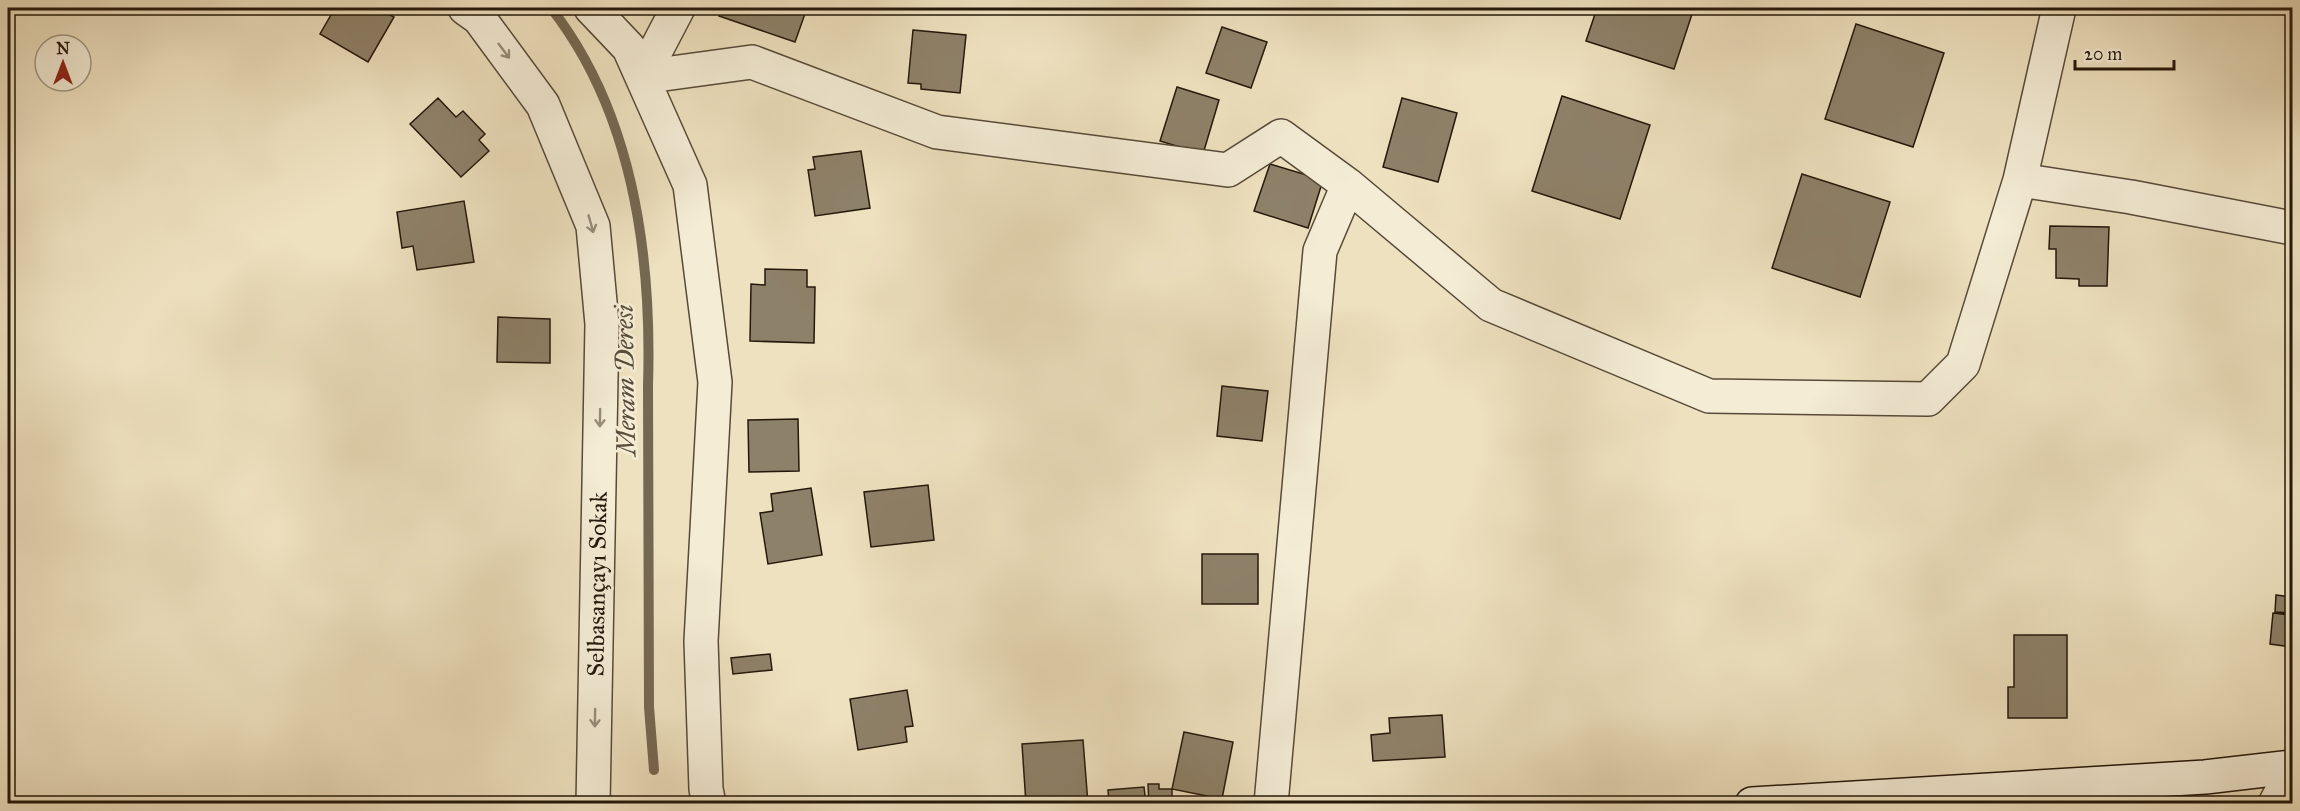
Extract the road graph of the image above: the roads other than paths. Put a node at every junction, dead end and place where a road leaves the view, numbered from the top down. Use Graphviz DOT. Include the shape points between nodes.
graph roads {
  1 [pos="465,8"];
  2 [pos="591,8"];
  3 [pos="678,8"];
  4 [pos="2059,8"];
  5 [pos="642,77"];
  6 [pos="2020,180"];
  7 [pos="1348,185"];
  8 [pos="2292,228"];
  9 [pos="2292,770"];
  10 [pos="593,804"];
  11 [pos="709,804"];
  12 [pos="1271,804"];
  13 [pos="1752,804"];
  14 [pos="2275,804"];
  1 -- 10 [label="street, Selbasançayı Sokak, one-way" via="479,18 543,105 593,226 602,324"];
  2 -- 5 [label="street" via="629,48"];
  3 -- 5 [label="street"];
  4 -- 6 [label="street"];
  5 -- 7 [label="street" via="752,62 937,132 1228,170 1281,136"];
  5 -- 11 [label="street" via="690,185 715,382 701,641"];
  6 -- 7 [label="street" via="1963,364 1928,399 1709,396 1491,305"];
  6 -- 8 [label="street"];
  7 -- 12 [label="street" via="1320,251"];
  9 -- 13 [label="street"];
  9 -- 14 [label="street"];
}
